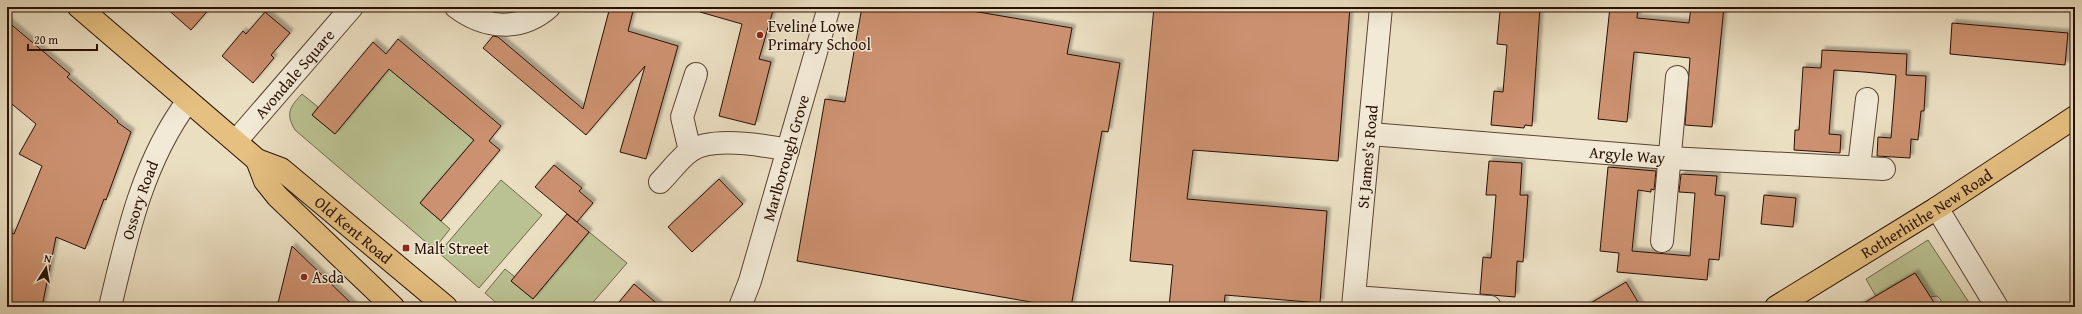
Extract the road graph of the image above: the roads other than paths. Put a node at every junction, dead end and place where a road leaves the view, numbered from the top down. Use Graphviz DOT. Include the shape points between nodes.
graph roads {
  1 [pos="79,7"];
  2 [pos="352,7"];
  3 [pos="456,7"];
  4 [pos="549,7"];
  5 [pos="830,7"];
  6 [pos="1381,7"];
  7 [pos="696,74"];
  8 [pos="1677,77"];
  9 [pos="1867,99"];
  10 [pos="188,100"];
  11 [pos="2075,117"];
  12 [pos="1370,134"];
  13 [pos="236,141"];
  14 [pos="788,150"];
  15 [pos="690,151"];
  16 [pos="1669,158"];
  17 [pos="257,160"];
  18 [pos="1860,167"];
  19 [pos="1884,168"];
  20 [pos="660,182"];
  21 [pos="1937,208"];
  22 [pos="1662,241"];
  23 [pos="1354,302"];
  24 [pos="110,307"];
  25 [pos="393,307"];
  26 [pos="446,307"];
  27 [pos="740,307"];
  28 [pos="1484,307"];
  29 [pos="1490,307"];
  30 [pos="1776,307"];
  31 [pos="1996,307"];
  1 -- 10 [label="main road, Old Kent Road"];
  2 -- 13 [label="street, Avondale Square"];
  3 -- 4 [label="street" via="483,22 507,26 521,24"];
  5 -- 14 [label="street, Marlborough Grove"];
  6 -- 12 [label="street, St James's Road"];
  7 -- 15 [label="street" via="682,117"];
  8 -- 16 [label="street"];
  9 -- 18 [label="street"];
  10 -- 13 [label="main road, Old Kent Road"];
  10 -- 24 [label="street, Ossory Road" via="168,128 152,161 123,250"];
  11 -- 21 [label="main road, Rotherhithe New Road"];
  12 -- 16 [label="street, Argyle Way"];
  12 -- 23 [label="street, St James's Road"];
  13 -- 17 [label="main road, Old Kent Road"];
  14 -- 15 [label="street" via="742,143 712,144"];
  14 -- 27 [label="street, Marlborough Grove"];
  15 -- 20 [label="street"];
  16 -- 18 [label="street, Argyle Way"];
  16 -- 22 [label="street"];
  17 -- 25 [label="main road, Old Kent Road" via="265,182 277,196"];
  17 -- 26 [label="main road, Old Kent Road" via="281,169"];
  18 -- 19 [label="street, Argyle Way"];
  21 -- 30 [label="main road, Rotherhithe New Road"];
  21 -- 31 [label="street"];
  23 -- 28 [label="street"];
  28 -- 29 [label="street"];
}
